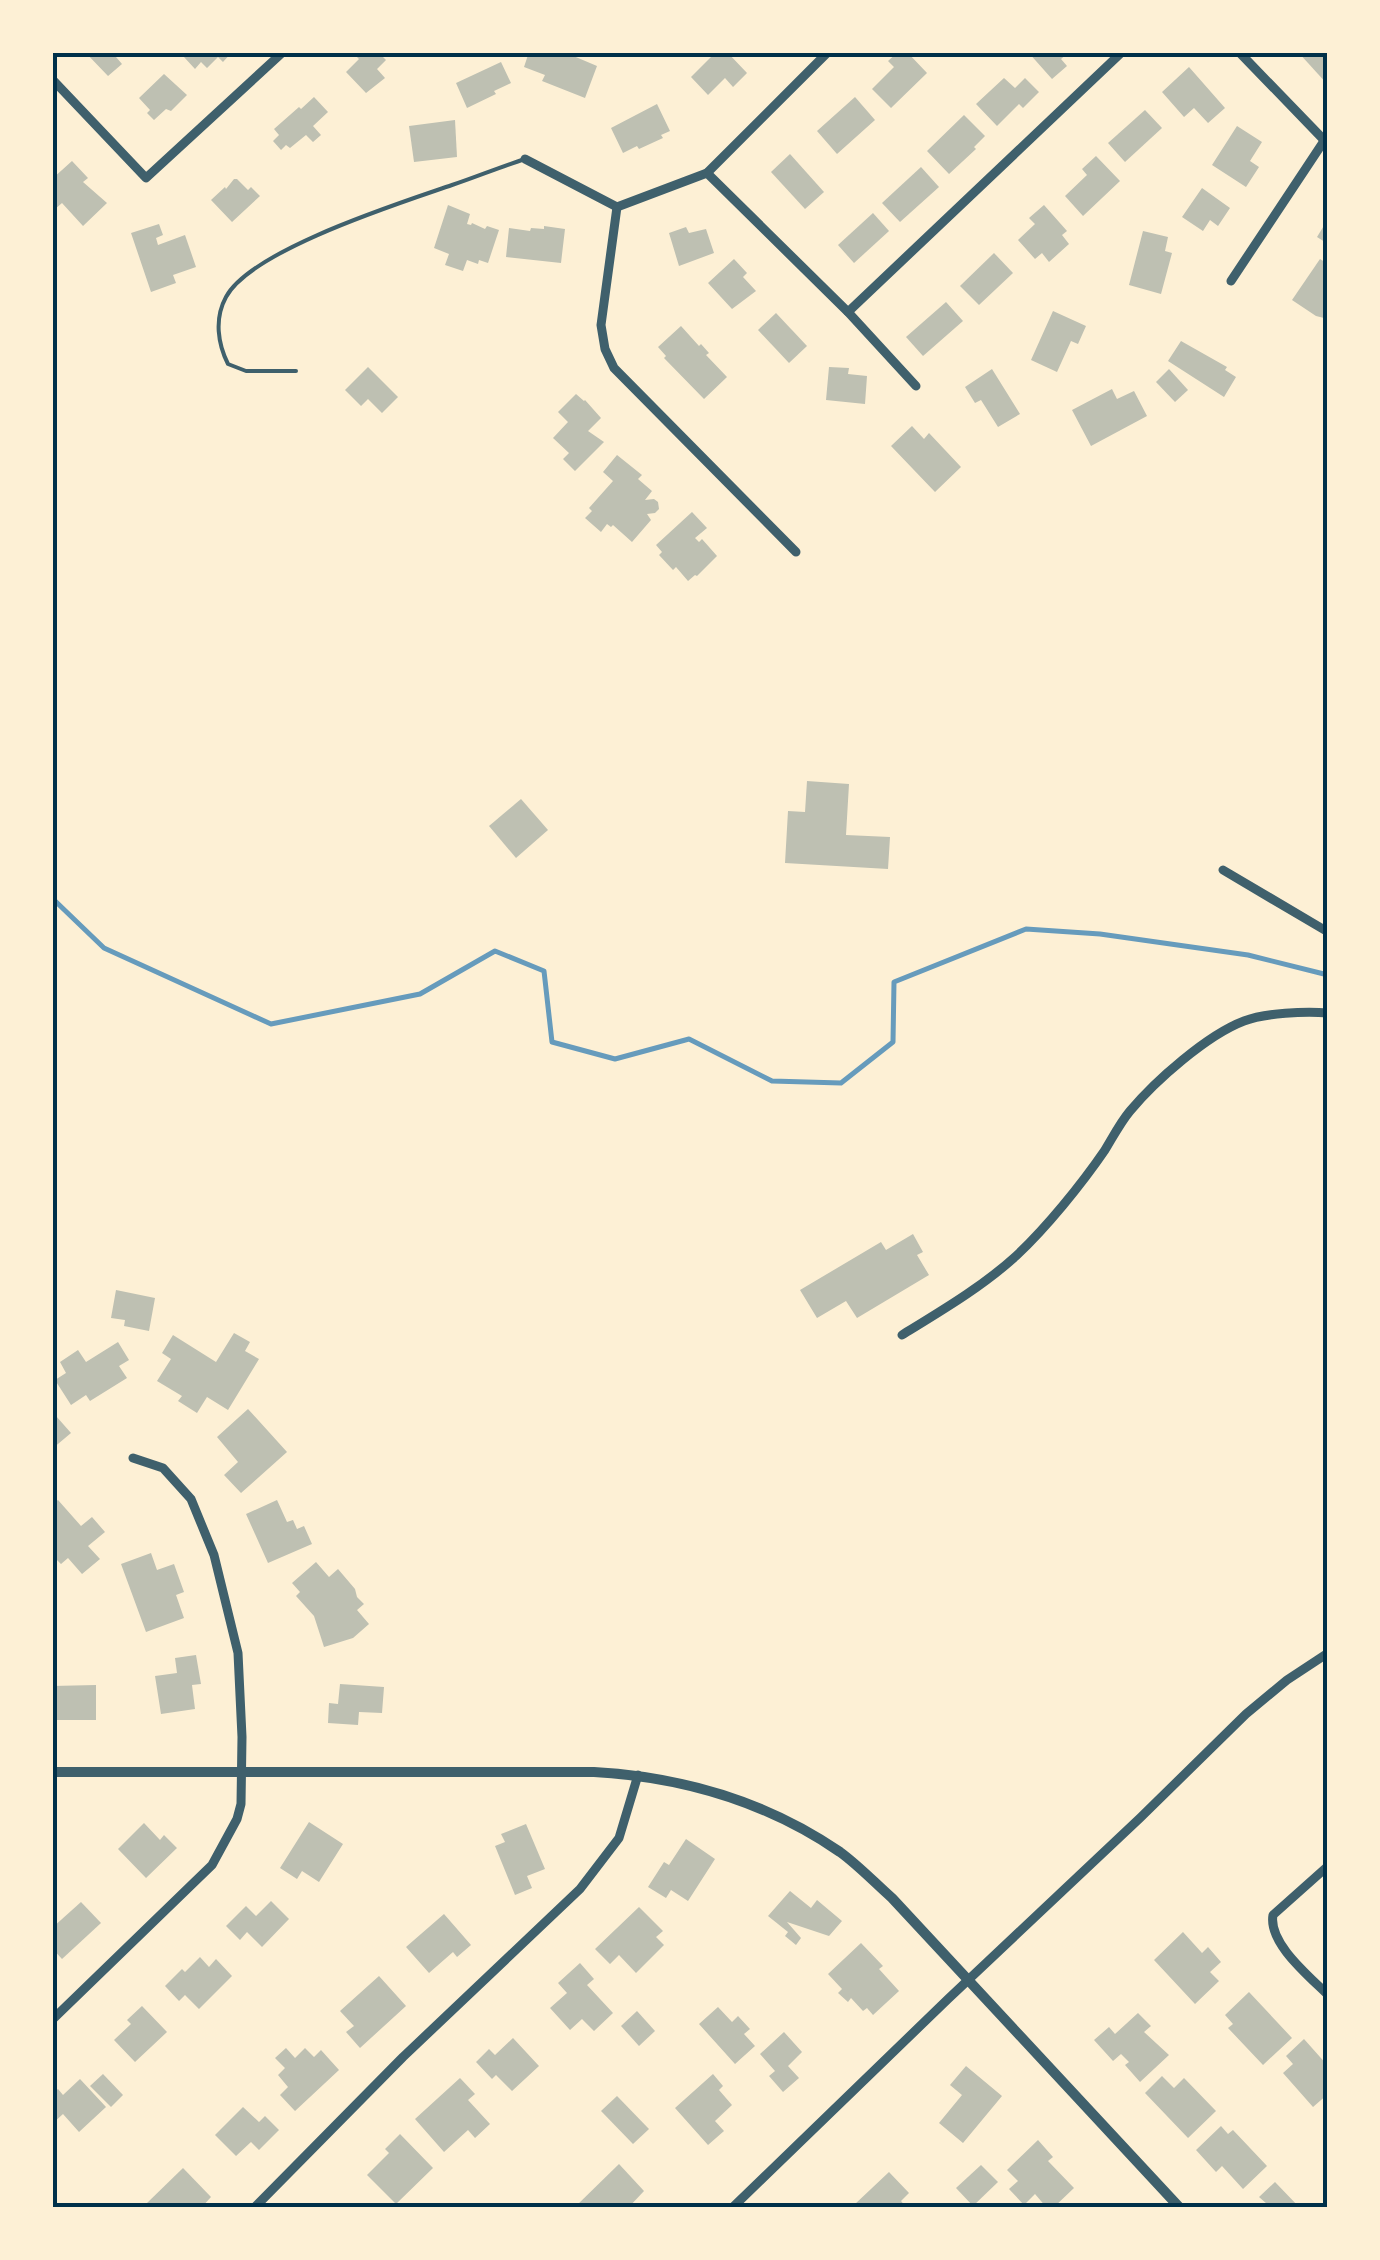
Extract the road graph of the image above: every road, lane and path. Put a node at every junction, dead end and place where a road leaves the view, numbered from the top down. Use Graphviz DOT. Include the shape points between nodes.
graph roads {
  1 [pos="283,52"];
  2 [pos="828,52"];
  3 [pos="1122,52"];
  4 [pos="1239,52"];
  5 [pos="52,79"];
  6 [pos="1326,142"];
  7 [pos="525,159"];
  8 [pos="707,173"];
  9 [pos="617,208"];
  10 [pos="1231,281"];
  11 [pos="848,312"];
  12 [pos="296,371"];
  13 [pos="916,386"];
  14 [pos="796,552"];
  15 [pos="1223,870"];
  16 [pos="1328,932"];
  17 [pos="1328,1013"];
  18 [pos="902,1335"];
  19 [pos="133,1458"];
  20 [pos="1328,1653"];
  21 [pos="52,1772"];
  22 [pos="242,1772"];
  23 [pos="638,1775"];
  24 [pos="1328,1866"];
  25 [pos="968,1980"];
  26 [pos="1328,1995"];
  27 [pos="52,2020"];
  28 [pos="254,2208"];
  29 [pos="732,2208"];
  30 [pos="1180,2208"];
  1 -- 5 [label="street" via="146,178"];
  2 -- 8 [label="street"];
  3 -- 11 [label="street"];
  4 -- 6 [label="street"];
  6 -- 10 [label="street"];
  7 -- 9 [label="street"];
  7 -- 12 [label="lane" via="367,215 246,274 226,298 219,326 228,364 246,371"];
  8 -- 9 [label="street"];
  8 -- 11 [label="street"];
  9 -- 14 [label="street" via="602,325 614,368"];
  11 -- 13 [label="street"];
  15 -- 16 [label="street"];
  17 -- 18 [label="street" via="1245,1021 1202,1045 1129,1112 1016,1256"];
  19 -- 22 [label="street" via="163,1468 191,1499 214,1555 238,1653"];
  20 -- 25 [label="street" via="1246,1714"];
  21 -- 22 [label="street"];
  22 -- 23 [label="street"];
  22 -- 27 [label="street" via="241,1804 212,1864"];
  23 -- 25 [label="street" via="766,1810 841,1853"];
  23 -- 28 [label="street" via="619,1838 580,1889 402,2056"];
  24 -- 26 [label="street" via="1274,1915 1272,1925"];
  25 -- 29 [label="street"];
  25 -- 30 [label="street"];
}
